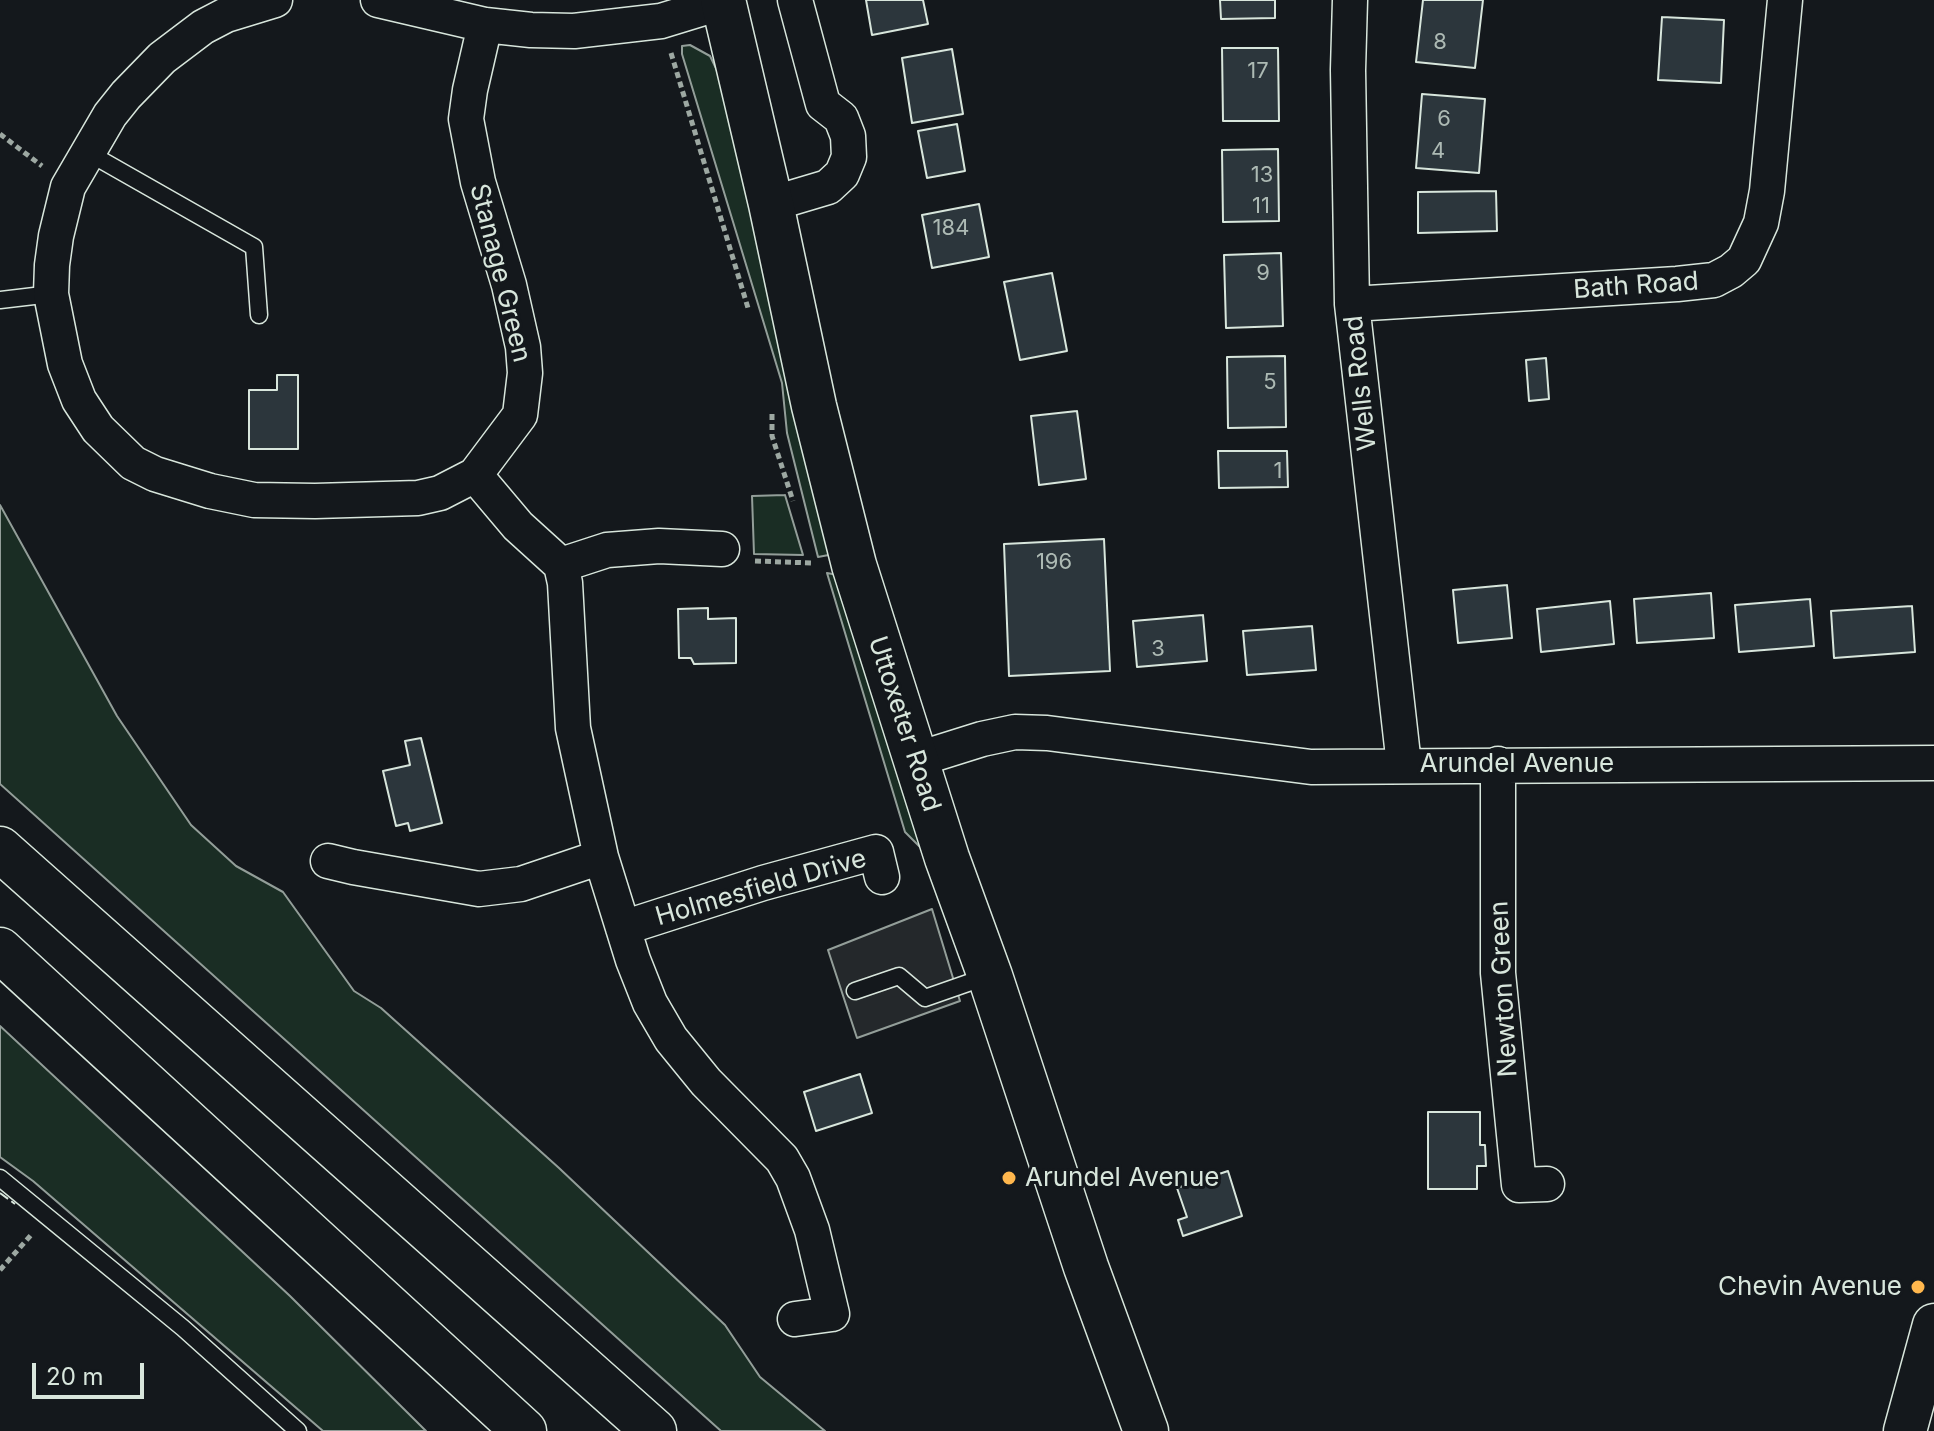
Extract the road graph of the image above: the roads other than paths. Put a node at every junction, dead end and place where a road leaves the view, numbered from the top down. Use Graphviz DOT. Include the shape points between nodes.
graph roads {
  1 [pos="274,0"];
  2 [pos="378,0"];
  3 [pos="795,0"];
  4 [pos="1350,0"];
  5 [pos="1785,0"];
  6 [pos="723,1"];
  7 [pos="485,25"];
  8 [pos="87,152"];
  9 [pos="771,204"];
  10 [pos="51,294"];
  11 [pos="0,300"];
  12 [pos="1352,304"];
  13 [pos="259,315"];
  14 [pos="475,475"];
  15 [pos="722,549"];
  16 [pos="561,565"];
  17 [pos="915,760"];
  18 [pos="1934,763"];
  19 [pos="1498,764"];
  20 [pos="1404,765"];
  21 [pos="0,849"];
  22 [pos="601,857"];
  23 [pos="328,861"];
  24 [pos="882,877"];
  25 [pos="623,928"];
  26 [pos="0,950"];
  27 [pos="990,976"];
  28 [pos="855,991"];
  29 [pos="0,1178"];
  30 [pos="1547,1184"];
  31 [pos="795,1319"];
  32 [pos="1934,1325"];
  33 [pos="298,1431"];
  34 [pos="524,1431"];
  35 [pos="654,1431"];
  36 [pos="1146,1431"];
  37 [pos="1905,1431"];
  1 -- 8 [label="street, Stanage Green" via="226,15 181,43 126,95"];
  2 -- 7 [label="street"];
  3 -- 9 [label="street" via="823,104 841,118 849,157 842,174 828,187"];
  4 -- 12 [label="street, Wells Road"];
  5 -- 12 [label="street, Bath Road" via="1761,223 1744,260 1731,271 1714,280 1677,284"];
  6 -- 7 [label="street" via="661,21 574,31"];
  6 -- 9 [label="main road, Uttoxeter Road"];
  7 -- 14 [label="street, Stanage Green" via="466,119 517,319 525,373 520,415"];
  8 -- 10 [label="street, Stanage Green" via="68,187 56,236"];
  8 -- 13 [label="lane" via="254,247"];
  9 -- 17 [label="main road, Uttoxeter Road" via="814,406 833,564"];
  10 -- 11 [label="lane"];
  10 -- 14 [label="street, Stanage Green" via="65,364 87,416 133,463 155,474 254,500 315,501 418,498"];
  12 -- 20 [label="street, Wells Road"];
  14 -- 16 [label="street" via="518,526"];
  15 -- 16 [label="street" via="607,550"];
  16 -- 22 [label="street, Holmesfield Drive" via="573,728"];
  17 -- 20 [label="street, Arundel Avenue" via="1015,732 1311,767"];
  17 -- 27 [label="main road, Uttoxeter Road"];
  18 -- 19 [label="street, Arundel Avenue"];
  19 -- 20 [label="street, Arundel Avenue"];
  19 -- 30 [label="street, Newton Green" via="1498,973 1519,1185"];
  21 -- 35 [label="main road"];
  22 -- 23 [label="street" via="521,884 479,889"];
  22 -- 25 [label="street, Holmesfield Drive"];
  24 -- 25 [label="street, Holmesfield Drive" via="876,852"];
  25 -- 31 [label="street, Holmesfield Drive" via="650,1003 671,1039 782,1159 793,1178 832,1314"];
  26 -- 34 [label="main road"];
  27 -- 28 [label="lane" via="925,998 899,976"];
  27 -- 36 [label="main road, Uttoxeter Road"];
  29 -- 33 [label="lane" via="183,1328"];
  32 -- 37 [label="street"];
}
